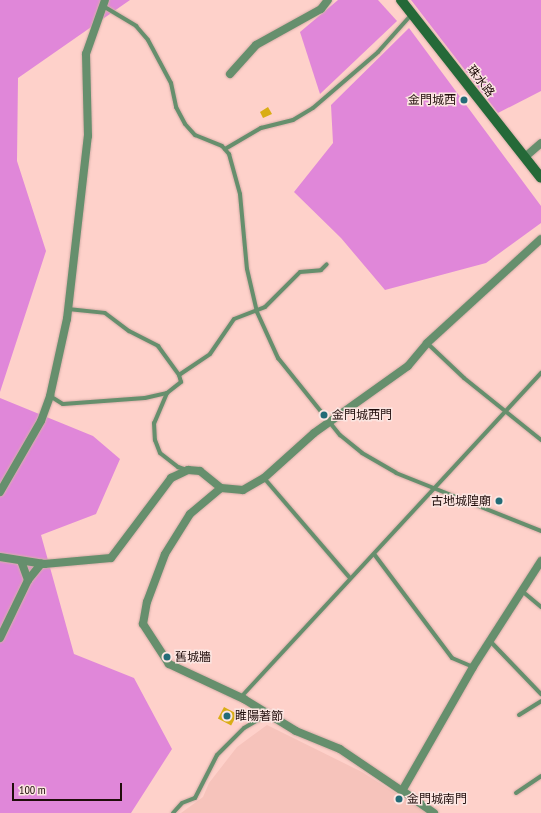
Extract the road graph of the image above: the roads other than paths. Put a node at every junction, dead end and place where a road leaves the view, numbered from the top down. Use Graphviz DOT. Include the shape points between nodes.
graph roads {
  1 [pos="328,0"];
  2 [pos="401,0"];
  3 [pos="104,3"];
  4 [pos="412,14"];
  5 [pos="230,74"];
  6 [pos="541,143"];
  7 [pos="225,149"];
  8 [pos="524,157"];
  9 [pos="541,178"];
  10 [pos="541,238"];
  11 [pos="327,264"];
  12 [pos="68,309"];
  13 [pos="257,312"];
  14 [pos="427,343"];
  15 [pos="541,373"];
  16 [pos="179,375"];
  17 [pos="167,393"];
  18 [pos="50,396"];
  19 [pos="504,411"];
  20 [pos="330,422"];
  21 [pos="541,440"];
  22 [pos="188,470"];
  23 [pos="264,478"];
  24 [pos="221,488"];
  25 [pos="432,488"];
  26 [pos="0,492"];
  27 [pos="541,531"];
  28 [pos="374,554"];
  29 [pos="0,557"];
  30 [pos="21,561"];
  31 [pos="541,561"];
  32 [pos="41,564"];
  33 [pos="350,578"];
  34 [pos="28,580"];
  35 [pos="522,592"];
  36 [pos="541,607"];
  37 [pos="0,638"];
  38 [pos="490,641"];
  39 [pos="473,667"];
  40 [pos="541,694"];
  41 [pos="241,698"];
  42 [pos="541,701"];
  43 [pos="269,714"];
  44 [pos="519,714"];
  45 [pos="541,776"];
  46 [pos="402,791"];
  47 [pos="516,793"];
  48 [pos="173,813"];
  49 [pos="434,813"];
  1 -- 5 [label="street" via="321,9 256,45"];
  2 -- 4 [label="main road, 珠水路"];
  3 -- 7 [label="lane" via="136,26 148,40 171,83 176,107 185,124 195,135"];
  3 -- 12 [label="street" via="86,54 88,136"];
  4 -- 7 [label="lane" via="378,52 313,108 293,120 261,128"];
  4 -- 8 [label="main road, 珠水路"];
  6 -- 8 [label="street"];
  7 -- 13 [label="lane" via="240,194 247,269"];
  8 -- 9 [label="main road, 珠水路"];
  10 -- 14 [label="street"];
  11 -- 13 [label="lane" via="321,270 300,272"];
  12 -- 16 [label="lane" via="105,313 129,331 158,346"];
  12 -- 18 [label="street"];
  13 -- 16 [label="lane" via="234,319 210,354"];
  13 -- 20 [label="lane" via="278,358"];
  14 -- 19 [label="lane"];
  14 -- 20 [label="street" via="408,366"];
  15 -- 19 [label="lane"];
  16 -- 17 [label="lane" via="181,382"];
  17 -- 18 [label="lane" via="145,398 79,404 64,404"];
  17 -- 22 [label="lane" via="154,423 155,440 160,453 178,467"];
  18 -- 26 [label="street" via="41,421"];
  19 -- 21 [label="lane"];
  19 -- 25 [label="lane"];
  20 -- 23 [label="street"];
  20 -- 25 [label="lane" via="362,453"];
  22 -- 24 [label="street" via="200,471"];
  22 -- 32 [label="street" via="171,478 160,489 111,558"];
  23 -- 24 [label="street" via="243,490"];
  23 -- 33 [label="lane"];
  24 -- 41 [label="street" via="190,514 165,554 147,602 143,624 169,664"];
  25 -- 27 [label="lane"];
  25 -- 28 [label="lane"];
  28 -- 33 [label="lane"];
  28 -- 39 [label="lane" via="452,658"];
  29 -- 30 [label="street"];
  30 -- 32 [label="street"];
  30 -- 34 [label="street"];
  31 -- 35 [label="street"];
  32 -- 34 [label="street"];
  33 -- 41 [label="lane"];
  34 -- 37 [label="street"];
  35 -- 36 [label="lane"];
  35 -- 38 [label="street"];
  38 -- 39 [label="street"];
  38 -- 40 [label="lane"];
  39 -- 46 [label="street"];
  41 -- 43 [label="street"];
  42 -- 44 [label="lane"];
  43 -- 46 [label="street" via="296,731 340,749"];
  43 -- 48 [label="lane" via="244,728 217,755 195,798 182,804"];
  45 -- 47 [label="lane"];
  46 -- 49 [label="street"];
}
